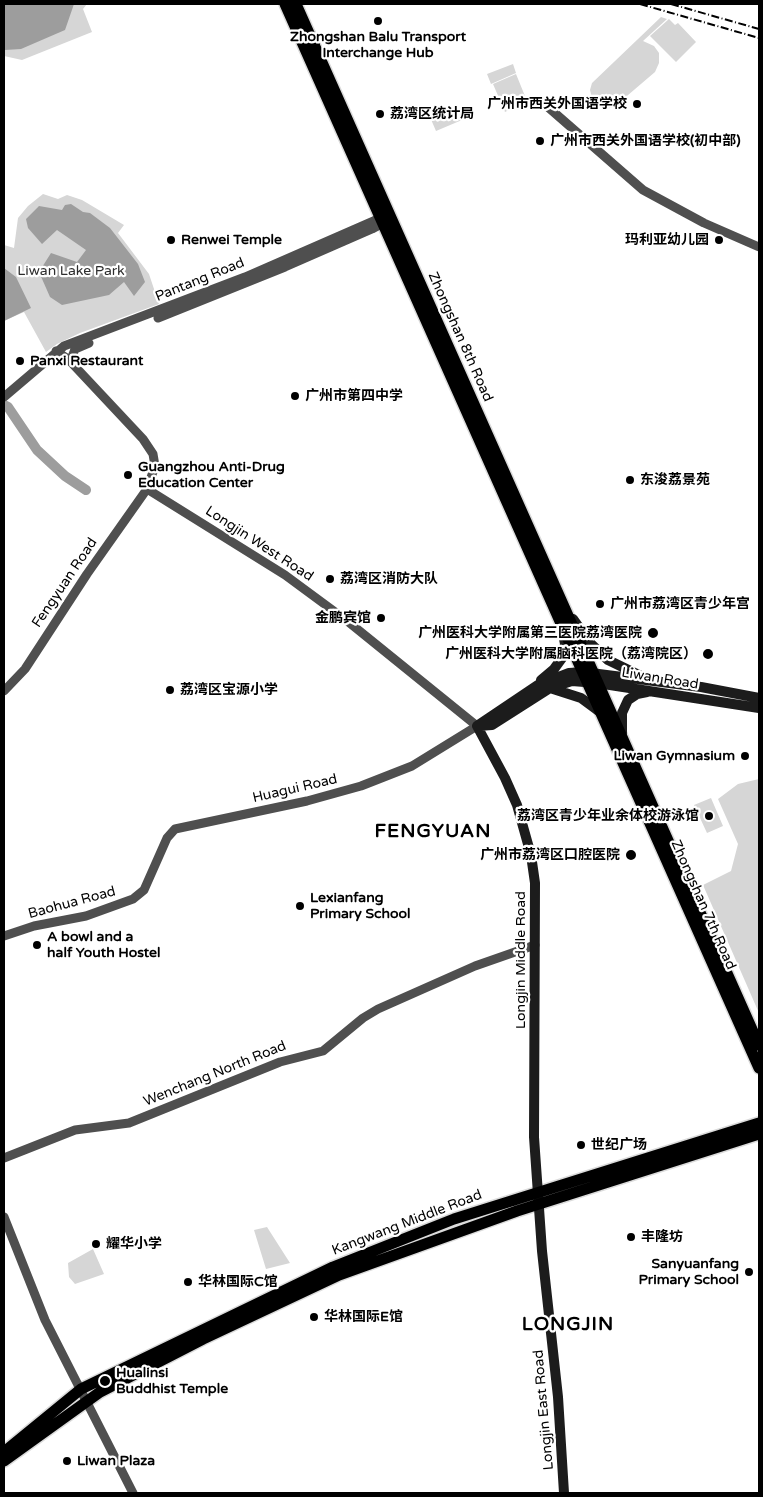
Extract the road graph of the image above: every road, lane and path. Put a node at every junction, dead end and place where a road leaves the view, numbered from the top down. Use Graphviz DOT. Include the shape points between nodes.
graph roads {
  1 [pos="285,4"];
  2 [pos="296,4"];
  3 [pos="541,102"];
  4 [pos="384,218"];
  5 [pos="363,233"];
  6 [pos="388,234"];
  7 [pos="759,247"];
  8 [pos="78,346"];
  9 [pos="55,354"];
  10 [pos="75,367"];
  11 [pos="7,395"];
  12 [pos="147,489"];
  13 [pos="564,608"];
  14 [pos="558,618"];
  15 [pos="590,678"];
  16 [pos="665,683"];
  17 [pos="550,688"];
  18 [pos="4,691"];
  19 [pos="652,692"];
  20 [pos="524,694"];
  21 [pos="759,698"];
  22 [pos="759,708"];
  23 [pos="601,713"];
  24 [pos="477,726"];
  25 [pos="623,741"];
  26 [pos="144,890"];
  27 [pos="4,936"];
  28 [pos="535,945"];
  29 [pos="759,1045"];
  30 [pos="759,1068"];
  31 [pos="759,1123"];
  32 [pos="759,1134"];
  33 [pos="4,1158"];
  34 [pos="538,1199"];
  35 [pos="4,1217"];
  36 [pos="84,1395"];
  37 [pos="4,1452"];
  38 [pos="4,1462"];
  39 [pos="133,1493"];
  40 [pos="564,1493"];
  1 -- 4 [label="main road, Zhongshan 8th Road"];
  2 -- 4 [label="main road, Zhongshan 8th Road"];
  3 -- 7 [label="street" via="643,190 704,223"];
  4 -- 5 [label="street"];
  4 -- 6 [label="main road, Zhongshan 8th Road"];
  4 -- 9 [label="street, Pantang Road" via="245,277 76,341"];
  4 -- 13 [label="main road, Zhongshan 8th Road"];
  5 -- 6 [label="street"];
  5 -- 8 [label="street" via="238,287"];
  6 -- 14 [label="main road, Zhongshan 8th Road"];
  8 -- 9 [label="street"];
  8 -- 10 [label="street" via="72,357"];
  9 -- 10 [label="street"];
  9 -- 11 [label="street"];
  10 -- 12 [label="street" via="148,445 155,466"];
  12 -- 18 [label="street, Fengyuan Road" via="86,574 25,669"];
  12 -- 24 [label="street, Longjin West Road" via="285,575"];
  13 -- 15 [label="main road, Zhongshan 8th Road"];
  13 -- 16 [label="main road" via="591,644 608,660 643,677"];
  14 -- 15 [label="main road, Zhongshan 8th Road"];
  14 -- 20 [label="main road" via="565,644 562,658"];
  15 -- 16 [label="main road, Liwan Road"];
  15 -- 17 [label="main road, Liwan Road"];
  15 -- 19 [label="main road, Liwan Road"];
  15 -- 20 [label="main road, Liwan Road" via="561,675"];
  15 -- 23 [label="main road, Zhongshan 7th Road"];
  15 -- 25 [label="main road, Zhongshan 7th Road"];
  16 -- 21 [label="main road, Liwan Road"];
  17 -- 23 [label="main road" via="581,698"];
  17 -- 24 [label="main road, Liwan Road" via="492,726"];
  19 -- 22 [label="main road, Liwan Road"];
  19 -- 25 [label="main road" via="637,694 624,706 620,725"];
  20 -- 24 [label="main road, Liwan Road"];
  23 -- 30 [label="main road, Zhongshan 7th Road"];
  24 -- 26 [label="street, Huagui Road" via="412,766 364,785 306,802 175,829 167,838"];
  24 -- 28 [label="main road, Longjin Middle Road" via="505,778 524,828 535,883"];
  25 -- 29 [label="main road, Zhongshan 7th Road"];
  26 -- 27 [label="street, Baohua Road" via="133,899 100,912"];
  28 -- 33 [label="street, Wenchang North Road" via="475,966 378,1009 323,1051 280,1062 129,1123 75,1130"];
  28 -- 34 [label="main road, Longjin Middle Road" via="534,1124"];
  31 -- 34 [label="main road, Kangwang Middle Road"];
  32 -- 34 [label="main road, Kangwang Middle Road"];
  34 -- 36 [label="main road, Kangwang Middle Road" via="339,1275"];
  34 -- 40 [label="main road, Longjin East Road"];
  35 -- 36 [label="street" via="45,1320"];
  36 -- 37 [label="main road"];
  36 -- 38 [label="main road"];
  36 -- 39 [label="street"];
}
